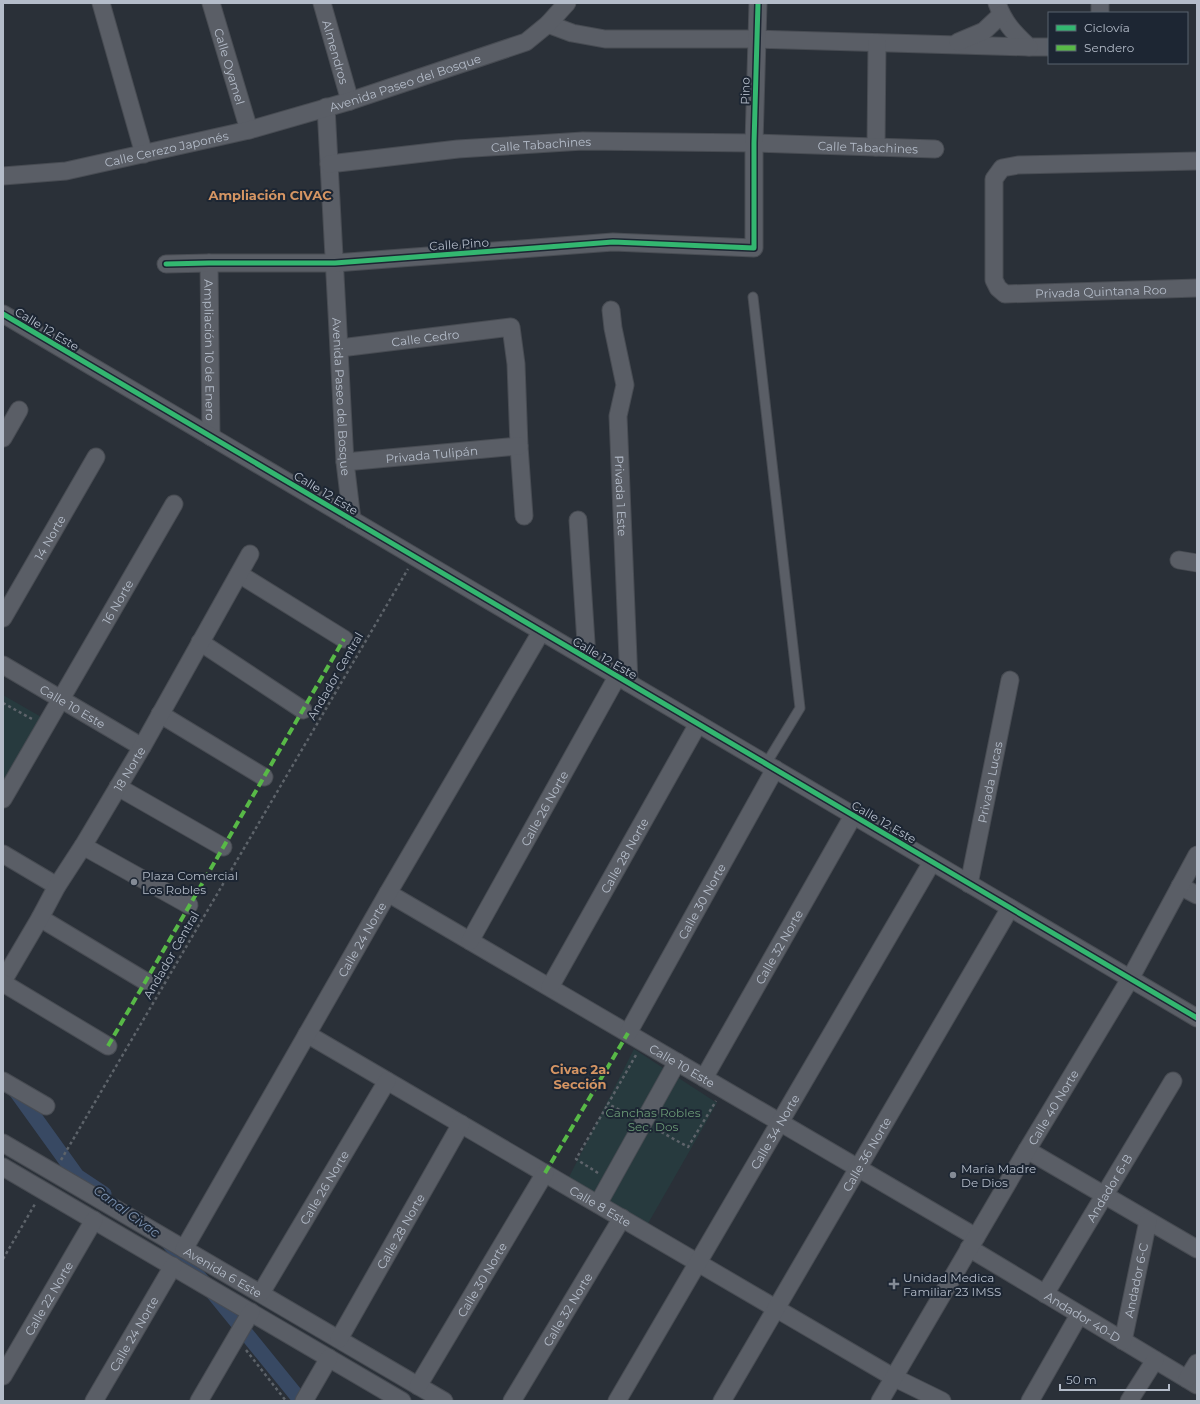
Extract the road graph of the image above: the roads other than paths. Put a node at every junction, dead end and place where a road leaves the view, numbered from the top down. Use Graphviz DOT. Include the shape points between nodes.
graph roads {
  1 [pos="101,3"];
  2 [pos="211,3"];
  3 [pos="322,3"];
  4 [pos="567,3"];
  5 [pos="758,3"];
  6 [pos="999,9"];
  7 [pos="548,24"];
  8 [pos="757,39"];
  9 [pos="877,42"];
  10 [pos="952,45"];
  11 [pos="1029,47"];
  12 [pos="1048,47"];
  13 [pos="350,100"];
  14 [pos="326,107"];
  15 [pos="249,130"];
  16 [pos="754,143"];
  17 [pos="876,146"];
  18 [pos="935,149"];
  19 [pos="144,154"];
  20 [pos="1197,161"];
  21 [pos="329,164"];
  22 [pos="3,176"];
  23 [pos="209,263"];
  24 [pos="335,263"];
  25 [pos="166,264"];
  26 [pos="1197,288"];
  27 [pos="753,297"];
  28 [pos="611,310"];
  29 [pos="3,314"];
  30 [pos="340,348"];
  31 [pos="19,410"];
  32 [pos="211,437"];
  33 [pos="3,438"];
  34 [pos="519,446"];
  35 [pos="96,457"];
  36 [pos="346,462"];
  37 [pos="174,504"];
  38 [pos="524,516"];
  39 [pos="352,520"];
  40 [pos="578,520"];
  41 [pos="250,554"];
  42 [pos="1179,560"];
  43 [pos="1197,563"];
  44 [pos="239,574"];
  45 [pos="3,618"];
  46 [pos="541,632"];
  47 [pos="344,639"];
  48 [pos="200,642"];
  49 [pos="586,658"];
  50 [pos="3,665"];
  51 [pos="623,680"];
  52 [pos="1010,680"];
  53 [pos="61,699"];
  54 [pos="303,710"];
  55 [pos="160,714"];
  56 [pos="698,724"];
  57 [pos="142,747"];
  58 [pos="770,767"];
  59 [pos="264,777"];
  60 [pos="118,787"];
  61 [pos="3,799"];
  62 [pos="853,816"];
  63 [pos="83,846"];
  64 [pos="223,847"];
  65 [pos="3,854"];
  66 [pos="1197,855"];
  67 [pos="932,862"];
  68 [pos="969,884"];
  69 [pos="57,886"];
  70 [pos="1180,886"];
  71 [pos="388,893"];
  72 [pos="1197,895"];
  73 [pos="190,905"];
  74 [pos="1010,908"];
  75 [pos="40,918"];
  76 [pos="470,940"];
  77 [pos="1130,979"];
  78 [pos="145,981"];
  79 [pos="3,982"];
  80 [pos="550,988"];
  81 [pos="1197,1018"];
  82 [pos="628,1033"];
  83 [pos="307,1034"];
  84 [pos="108,1046"];
  85 [pos="677,1062"];
  86 [pos="704,1078"];
  87 [pos="3,1081"];
  88 [pos="388,1081"];
  89 [pos="1173,1081"];
  90 [pos="46,1106"];
  91 [pos="780,1122"];
  92 [pos="461,1124"];
  93 [pos="3,1142"];
  94 [pos="1027,1150"];
  95 [pos="3,1167"];
  96 [pos="858,1168"];
  97 [pos="545,1173"];
  98 [pos="82,1189"];
  99 [pos="1104,1195"];
  100 [pos="598,1204"];
  101 [pos="72,1207"];
  102 [pos="622,1218"];
  103 [pos="94,1220"];
  104 [pos="1148,1221"];
  105 [pos="973,1243"];
  106 [pos="184,1249"];
  107 [pos="1197,1249"];
  108 [pos="698,1262"];
  109 [pos="173,1266"];
  110 [pos="261,1293"];
  111 [pos="1045,1294"];
  112 [pos="776,1308"];
  113 [pos="251,1312"];
  114 [pos="1080,1314"];
  115 [pos="339,1339"];
  116 [pos="1123,1340"];
  117 [pos="368,1356"];
  118 [pos="329,1358"];
  119 [pos="1155,1360"];
  120 [pos="1197,1363"];
  121 [pos="3,1376"];
  122 [pos="360,1376"];
  123 [pos="893,1377"];
  124 [pos="1192,1382"];
  125 [pos="418,1386"];
  126 [pos="94,1401"];
  127 [pos="198,1401"];
  128 [pos="304,1401"];
  129 [pos="402,1401"];
  130 [pos="444,1401"];
  131 [pos="512,1401"];
  132 [pos="617,1401"];
  133 [pos="722,1401"];
  134 [pos="880,1401"];
  135 [pos="942,1401"];
  136 [pos="1030,1401"];
  137 [pos="1129,1401"];
  1 -- 19 [label="street"];
  2 -- 15 [label="street, Calle Oyamel"];
  3 -- 13 [label="street, Almendros"];
  4 -- 7 [label="street, Avenida Paseo del Bosque"];
  5 -- 8 [label="street, Pino"];
  6 -- 10 [label="street" via="984,31"];
  6 -- 11 [label="street" via="1018,37"];
  7 -- 8 [label="street" via="572,33 605,39"];
  7 -- 13 [label="street, Avenida Paseo del Bosque" via="526,42"];
  8 -- 9 [label="street"];
  8 -- 16 [label="street, Pino"];
  9 -- 10 [label="street"];
  9 -- 17 [label="street"];
  10 -- 11 [label="street"];
  11 -- 12 [label="street"];
  13 -- 14 [label="street, Avenida Paseo del Bosque"];
  14 -- 15 [label="street, Calle Cerezo Japonés"];
  14 -- 21 [label="street, Avenida Paseo del Bosque"];
  15 -- 19 [label="street, Calle Cerezo Japonés"];
  16 -- 17 [label="street, Calle Tabachines"];
  16 -- 21 [label="street, Calle Tabachines" via="583,141 458,149"];
  16 -- 24 [label="street, Calle Pino" via="754,248 613,242"];
  17 -- 18 [label="street, Calle Tabachines"];
  19 -- 22 [label="street, Calle Cerezo Japonés" via="66,172"];
  20 -- 26 [label="street, Privada Quintana Roo" via="1018,165 1002,168 994,179 994,280 1005,294"];
  21 -- 24 [label="street, Avenida Paseo del Bosque"];
  23 -- 24 [label="street, Calle Pino"];
  23 -- 25 [label="street, Calle Pino"];
  23 -- 32 [label="street, Ampliación 10 de Enero"];
  24 -- 30 [label="street, Avenida Paseo del Bosque"];
  27 -- 58 [label="lane" via="800,708"];
  28 -- 51 [label="street, Privada 1 Este" via="625,385 618,416"];
  29 -- 32 [label="street, Calle 12 Este"];
  30 -- 34 [label="street, Calle Cedro" via="511,327 516,364"];
  30 -- 36 [label="street, Avenida Paseo del Bosque"];
  31 -- 33 [label="street"];
  32 -- 39 [label="street, Calle 12 Este"];
  34 -- 36 [label="street, Privada Tulipán"];
  34 -- 38 [label="street"];
  35 -- 45 [label="street, 14 Norte"];
  36 -- 39 [label="street, Avenida Paseo del Bosque"];
  37 -- 53 [label="street, 16 Norte"];
  39 -- 46 [label="street, Calle 12 Este"];
  40 -- 49 [label="street"];
  41 -- 44 [label="street, 18 Norte"];
  42 -- 43 [label="street"];
  44 -- 47 [label="street"];
  44 -- 48 [label="street, 18 Norte"];
  46 -- 49 [label="street, Calle 12 Este"];
  46 -- 71 [label="street, Calle 24 Norte"];
  48 -- 54 [label="street"];
  48 -- 55 [label="street, 18 Norte"];
  49 -- 51 [label="street, Calle 12 Este"];
  50 -- 53 [label="street, Calle 10 Este"];
  51 -- 56 [label="street, Calle 12 Este"];
  51 -- 76 [label="street, Calle 26 Norte"];
  52 -- 68 [label="street, Privada Lucas"];
  53 -- 57 [label="street, Calle 10 Este"];
  53 -- 61 [label="street, 16 Norte"];
  55 -- 57 [label="street, 18 Norte"];
  55 -- 59 [label="street"];
  56 -- 58 [label="street, Calle 12 Este"];
  56 -- 80 [label="street, Calle 28 Norte"];
  57 -- 60 [label="street, 18 Norte"];
  58 -- 62 [label="street, Calle 12 Este"];
  58 -- 82 [label="street, Calle 30 Norte"];
  60 -- 63 [label="street, 18 Norte"];
  60 -- 64 [label="street"];
  62 -- 67 [label="street, Calle 12 Este"];
  62 -- 86 [label="street, Calle 32 Norte"];
  63 -- 69 [label="street, 18 Norte"];
  63 -- 73 [label="street"];
  65 -- 69 [label="street"];
  66 -- 70 [label="street, Calle 40 Norte"];
  67 -- 68 [label="street, Calle 12 Este"];
  67 -- 91 [label="street, Calle 34 Norte"];
  68 -- 74 [label="street, Calle 12 Este"];
  69 -- 75 [label="street, 18 Norte"];
  70 -- 72 [label="street"];
  70 -- 77 [label="street, Calle 40 Norte"];
  71 -- 76 [label="street, Calle 10 Este"];
  71 -- 83 [label="street, Calle 24 Norte"];
  74 -- 77 [label="street, Calle 12 Este"];
  74 -- 96 [label="street, Calle 36 Norte"];
  75 -- 78 [label="street"];
  75 -- 79 [label="street, 18 Norte"];
  76 -- 80 [label="street, Calle 10 Este"];
  77 -- 81 [label="street, Calle 12 Este"];
  77 -- 94 [label="street, Calle 40 Norte"];
  79 -- 84 [label="street"];
  80 -- 82 [label="street, Calle 10 Este"];
  82 -- 85 [label="street, Calle 10 Este"];
  83 -- 88 [label="street, Calle 8 Este"];
  83 -- 106 [label="street, Calle 24 Norte"];
  85 -- 86 [label="street, Calle 10 Este"];
  85 -- 100 [label="street"];
  86 -- 91 [label="street, Calle 10 Este"];
  87 -- 90 [label="street"];
  88 -- 92 [label="street, Calle 8 Este"];
  88 -- 110 [label="street, Calle 26 Norte"];
  89 -- 99 [label="street, Andador 6-B"];
  91 -- 96 [label="street, Calle 10 Este"];
  91 -- 108 [label="street, Calle 34 Norte"];
  92 -- 97 [label="street, Calle 8 Este"];
  92 -- 115 [label="street, Calle 28 Norte"];
  93 -- 98 [label="street, Avenida 6 Este"];
  94 -- 99 [label="street"];
  94 -- 105 [label="street, Calle 40 Norte"];
  95 -- 101 [label="street, Avenida 6 Este"];
  96 -- 105 [label="street, Calle 10 Este"];
  96 -- 112 [label="street, Calle 36 Norte"];
  97 -- 100 [label="street, Calle 8 Este"];
  97 -- 125 [label="street, Calle 30 Norte"];
  98 -- 101 [label="street"];
  98 -- 106 [label="street, Avenida 6 Este"];
  99 -- 104 [label="street"];
  99 -- 111 [label="street, Andador 6-B"];
  100 -- 102 [label="street, Calle 8 Este"];
  101 -- 103 [label="street, Avenida 6 Este"];
  102 -- 108 [label="street, Calle 8 Este"];
  102 -- 131 [label="street, Calle 32 Norte"];
  103 -- 109 [label="street, Avenida 6 Este"];
  103 -- 121 [label="street, Calle 22 Norte"];
  104 -- 107 [label="street"];
  104 -- 116 [label="street, Andador 6-C"];
  105 -- 111 [label="street, Andador 40-D"];
  105 -- 123 [label="street, Calle 40 Norte"];
  106 -- 110 [label="street, Avenida 6 Este"];
  108 -- 112 [label="street, Calle 8 Este"];
  108 -- 132 [label="street, Calle 34 Norte"];
  109 -- 113 [label="street, Avenida 6 Este"];
  109 -- 126 [label="street, Calle 24 Norte"];
  110 -- 115 [label="street, Avenida 6 Este"];
  111 -- 114 [label="street, Andador 40-D"];
  112 -- 123 [label="street, Calle 8 Este"];
  112 -- 133 [label="street, Calle 36 Norte"];
  113 -- 118 [label="street, Avenida 6 Este"];
  113 -- 127 [label="street"];
  114 -- 116 [label="street, Andador 40-D"];
  114 -- 136 [label="street"];
  115 -- 117 [label="street, Avenida 6 Este"];
  116 -- 119 [label="street, Andador 40-D"];
  117 -- 122 [label="street"];
  117 -- 125 [label="street, Avenida 6 Este"];
  118 -- 122 [label="street, Avenida 6 Este"];
  118 -- 128 [label="street"];
  119 -- 124 [label="street, Andador 40-D"];
  119 -- 137 [label="street"];
  120 -- 124 [label="street"];
  122 -- 129 [label="street, Avenida 6 Este"];
  123 -- 134 [label="street, Calle 40 Norte"];
  123 -- 135 [label="street, Calle 8 Este"];
  125 -- 130 [label="street, Avenida 6 Este"];
}
